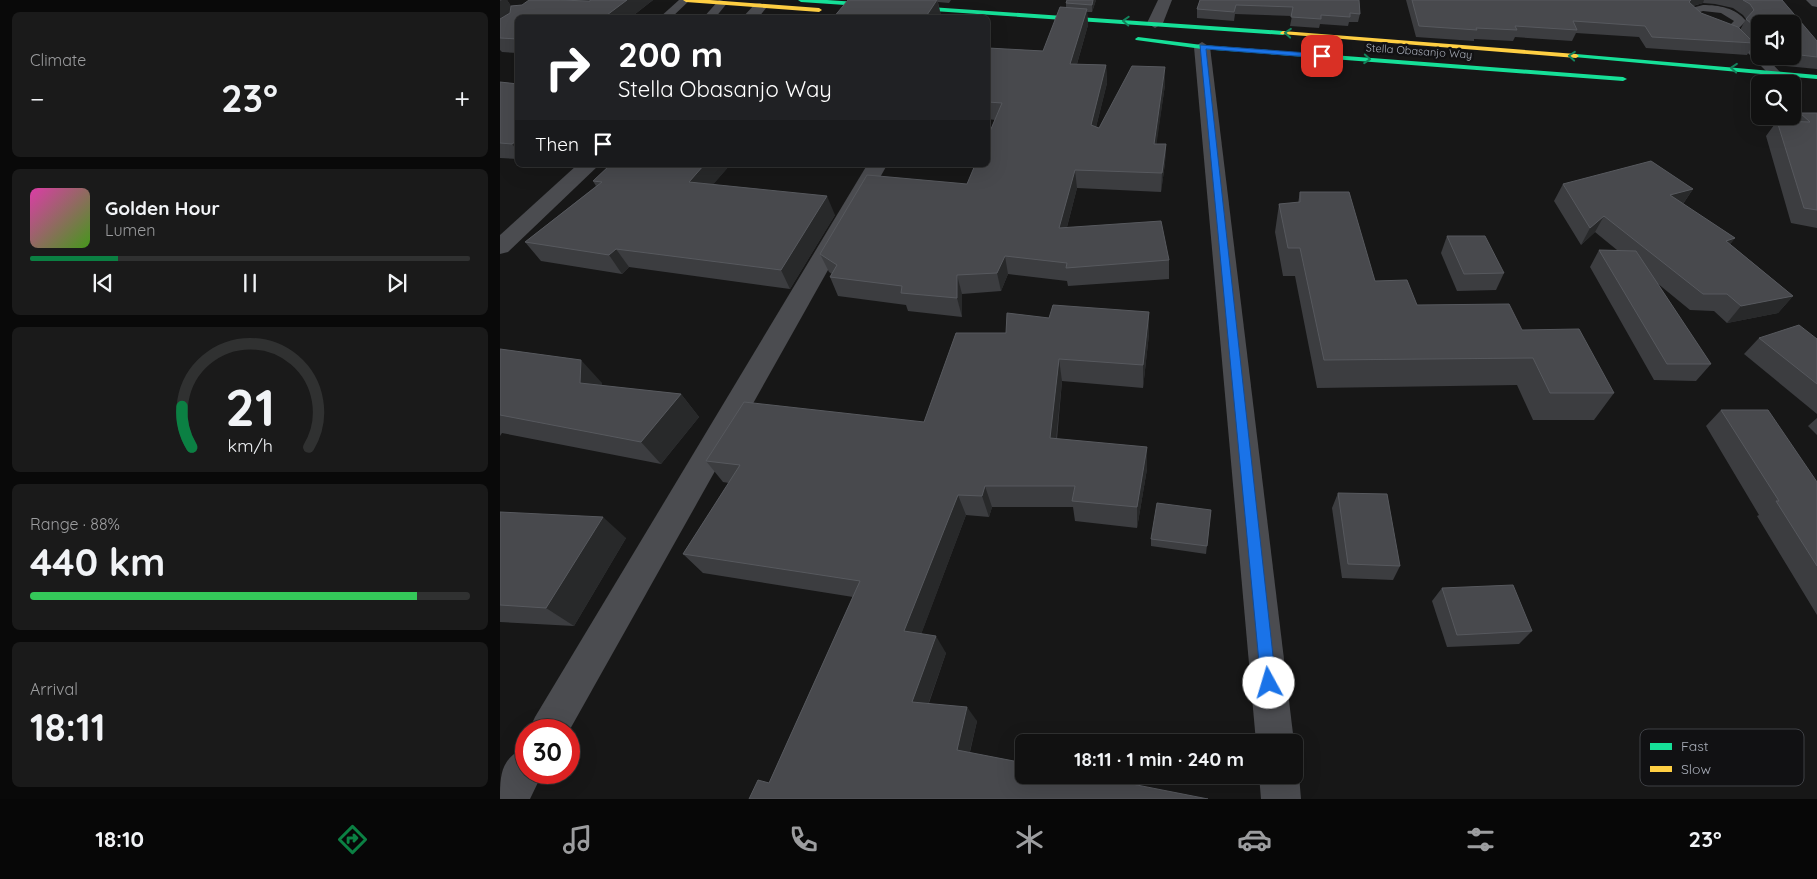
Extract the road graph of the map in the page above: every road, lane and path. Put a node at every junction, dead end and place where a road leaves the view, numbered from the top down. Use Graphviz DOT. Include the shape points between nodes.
graph roads {
  1 [pos="686,0"];
  2 [pos="800,0"];
  3 [pos="1165,0"];
  4 [pos="1813,0"];
  5 [pos="706,1"];
  6 [pos="723,2"];
  7 [pos="1817,3"];
  8 [pos="760,7"];
  9 [pos="668,15"];
  10 [pos="711,15"];
  11 [pos="751,15"];
  12 [pos="894,15"];
  13 [pos="990,22"];
  14 [pos="1155,23"];
  15 [pos="1063,30"];
  16 [pos="1730,30"];
  17 [pos="1129,38"];
  18 [pos="1202,47"];
  19 [pos="1774,72"];
  20 [pos="1817,78"];
  21 [pos="1630,80"];
  22 [pos="587,167"];
  23 [pos="876,167"];
  24 [pos="500,247"];
  25 [pos="554,719"];
  26 [pos="1274,734"];
  27 [pos="516,784"];
  28 [pos="1279,784"];
  29 [pos="508,799"];
  30 [pos="1281,799"];
  1 -- 5 [label="street"];
  1 -- 9 [label="lane"];
  14 -- 2 [label="street, one-way"];
  3 -- 14 [label="street"];
  4 -- 7 [label="street"];
  5 -- 6 [label="street"];
  6 -- 8 [label="street"];
  6 -- 10 [label="lane"];
  8 -- 11 [label="street"];
  8 -- 12 [label="street"];
  13 -- 15 [label="street"];
  19 -- 14 [label="street, one-way"];
  16 -- 19 [label="lane"];
  17 -- 18 [label="street, Stella Obasanjo Way"];
  18 -- 21 [label="street, Stella Obasanjo Way, one-way"];
  18 -- 26 [label="street"];
  19 -- 20 [label="street"];
  22 -- 24 [label="street"];
  23 -- 25 [label="street"];
  27 -- 29 [label="street"];
  28 -- 30 [label="street"];
}
